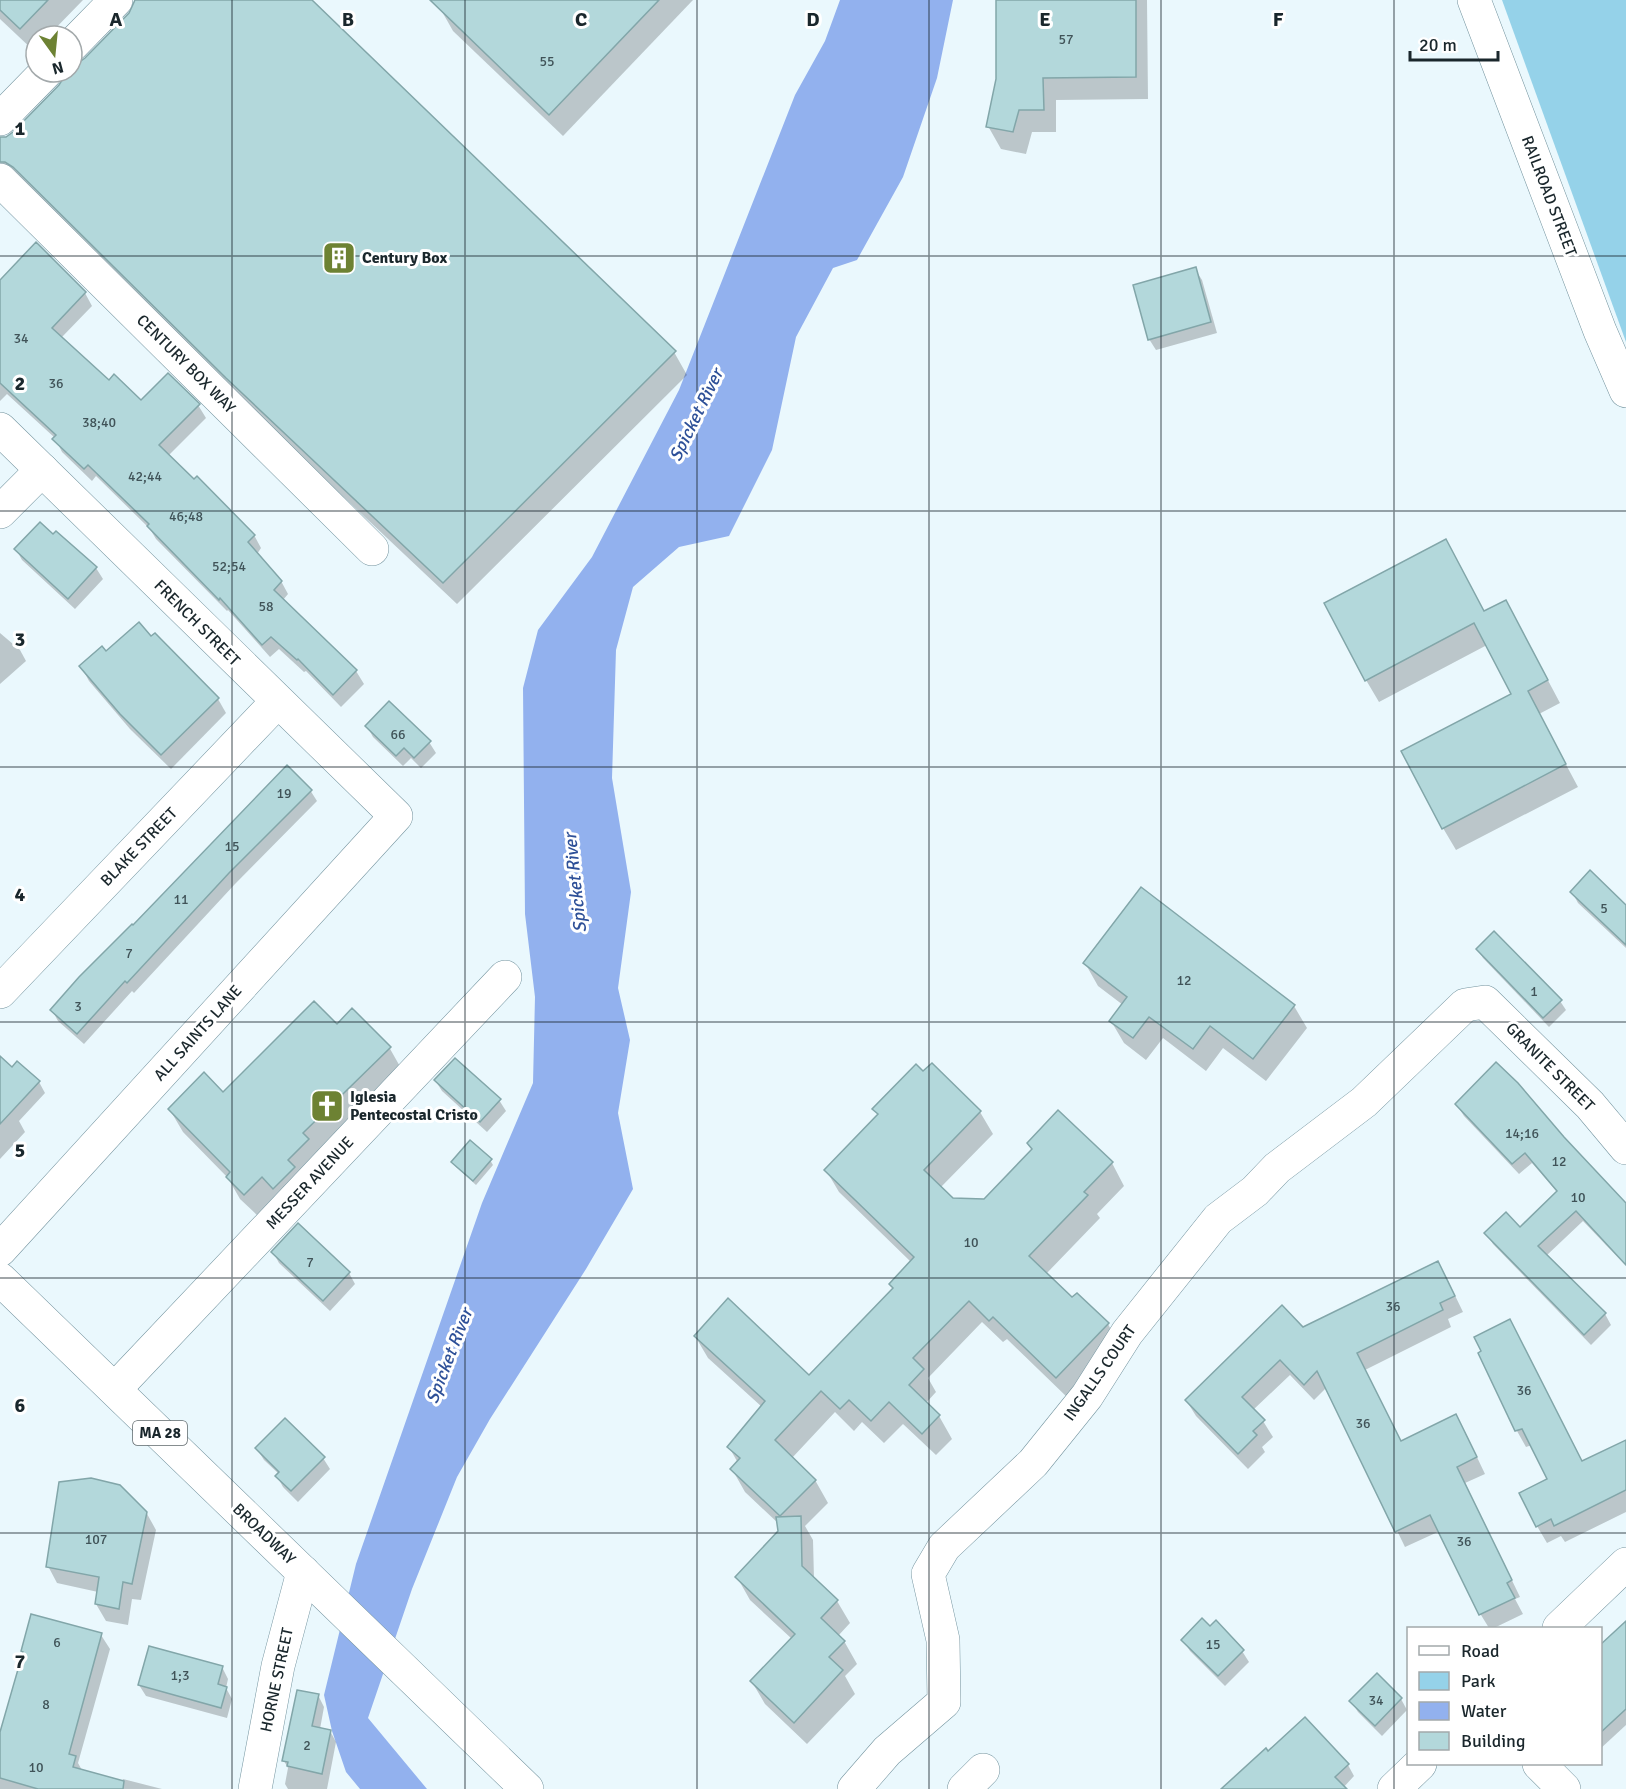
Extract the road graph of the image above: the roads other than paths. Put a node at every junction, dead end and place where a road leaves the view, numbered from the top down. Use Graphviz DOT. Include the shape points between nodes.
graph roads {
  1 [pos="116,0"];
  2 [pos="1474,0"];
  3 [pos="84,33"];
  4 [pos="34,84"];
  5 [pos="0,119"];
  6 [pos="0,180"];
  7 [pos="1626,391"];
  8 [pos="0,429"];
  9 [pos="42,470"];
  10 [pos="0,512"];
  11 [pos="372,549"];
  12 [pos="277,702"];
  13 [pos="396,816"];
  14 [pos="505,977"];
  15 [pos="0,992"];
  16 [pos="1465,1005"];
  17 [pos="1626,1148"];
  18 [pos="0,1250"];
  19 [pos="0,1279"];
  20 [pos="115,1389"];
  21 [pos="1626,1564"];
  22 [pos="311,1580"];
  23 [pos="1561,1627"];
  24 [pos="1419,1765"];
  25 [pos="1540,1765"];
  26 [pos="255,1789"];
  27 [pos="527,1789"];
  28 [pos="854,1789"];
  29 [pos="1394,1789"];
  30 [pos="1564,1789"];
  1 -- 3 [label="street"];
  2 -- 7 [label="street, RAILROAD STREET"];
  4 -- 5 [label="street"];
  6 -- 11 [label="street, CENTURY BOX WAY"];
  8 -- 9 [label="street, FRENCH STREET"];
  9 -- 10 [label="street"];
  9 -- 12 [label="street, FRENCH STREET"];
  12 -- 13 [label="street, FRENCH STREET"];
  12 -- 15 [label="street, BLAKE STREET"];
  13 -- 18 [label="street, ALL SAINTS LANE"];
  14 -- 20 [label="street, MESSER AVENUE"];
  16 -- 17 [label="street, GRANITE STREET" via="1485,1002 1590,1105"];
  16 -- 28 [label="street, INGALLS COURT" via="1364,1102 1218,1219 1127,1333 1087,1396 1033,1463 944,1547 928,1574 943,1640 945,1702 887,1751"];
  19 -- 20 [label="street, BROADWAY / MA 28"];
  20 -- 22 [label="street, BROADWAY / MA 28"];
  21 -- 23 [label="street"];
  22 -- 26 [label="street, HORNE STREET" via="278,1666"];
  22 -- 27 [label="street, BROADWAY / MA 28"];
  24 -- 29 [label="street"];
  25 -- 30 [label="street"];
}
